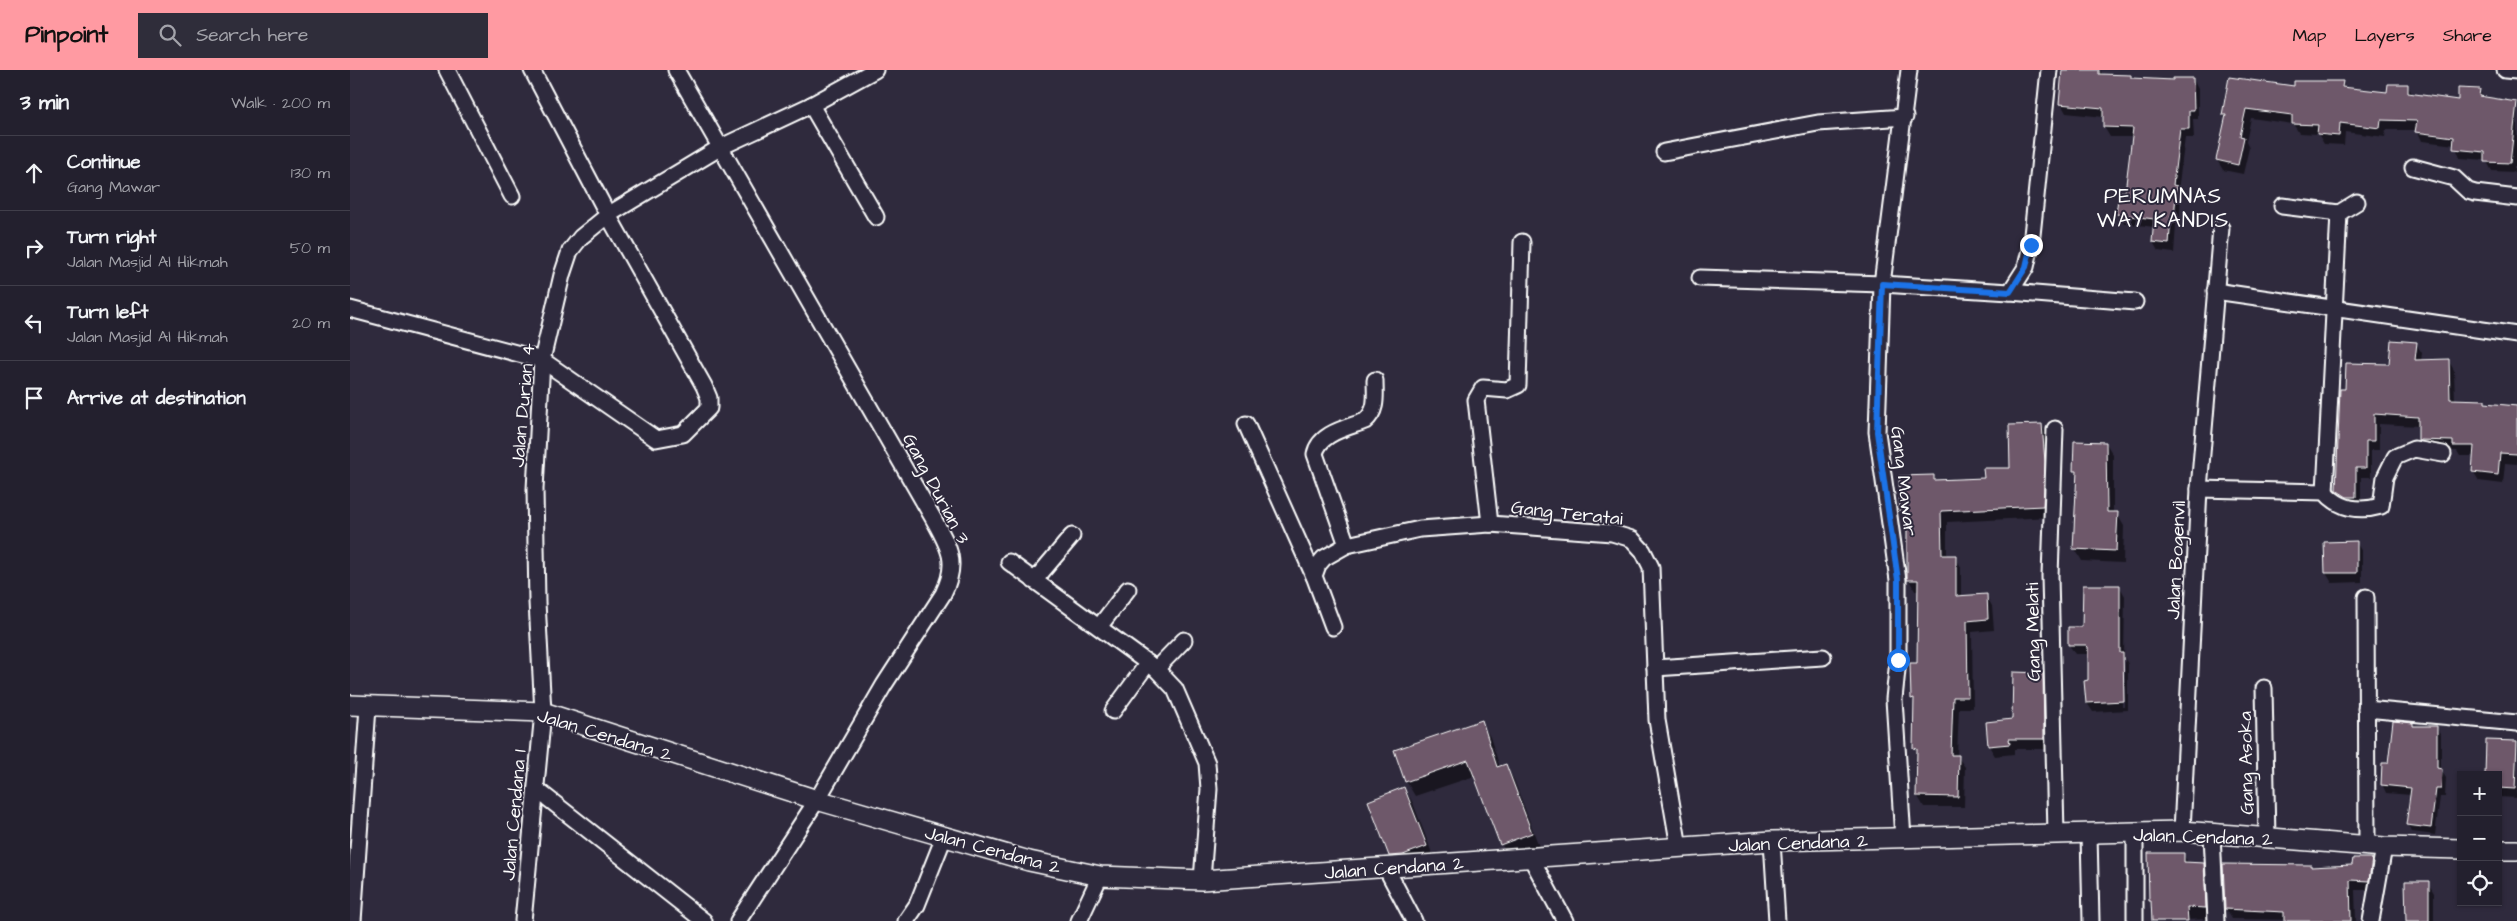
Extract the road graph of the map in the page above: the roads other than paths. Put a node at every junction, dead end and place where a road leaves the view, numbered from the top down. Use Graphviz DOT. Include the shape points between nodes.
graph roads {
  1 [pos="447,70"];
  2 [pos="532,70"];
  3 [pos="676,70"];
  4 [pos="1909,70"];
  5 [pos="2049,70"];
  6 [pos="2505,70"];
  7 [pos="872,71"];
  8 [pos="2517,71"];
  9 [pos="811,105"];
  10 [pos="1905,117"];
  11 [pos="720,147"];
  12 [pos="1664,152"];
  13 [pos="2412,167"];
  14 [pos="512,196"];
  15 [pos="2517,198"];
  16 [pos="2357,202"];
  17 [pos="2282,206"];
  18 [pos="2340,213"];
  19 [pos="608,214"];
  20 [pos="876,217"];
  21 [pos="2221,228"];
  22 [pos="1522,242"];
  23 [pos="1700,278"];
  24 [pos="1882,284"];
  25 [pos="2010,292"];
  26 [pos="2215,292"];
  27 [pos="2135,302"];
  28 [pos="2334,307"];
  29 [pos="350,309"];
  30 [pos="2517,335"];
  31 [pos="542,360"];
  32 [pos="1376,380"];
  33 [pos="1246,424"];
  34 [pos="2055,429"];
  35 [pos="2443,454"];
  36 [pos="2199,489"];
  37 [pos="2325,492"];
  38 [pos="1490,524"];
  39 [pos="1072,536"];
  40 [pos="1347,545"];
  41 [pos="1009,562"];
  42 [pos="1314,576"];
  43 [pos="1034,581"];
  44 [pos="1128,589"];
  45 [pos="2366,597"];
  46 [pos="1333,627"];
  47 [pos="1099,628"];
  48 [pos="1184,640"];
  49 [pos="1823,657"];
  50 [pos="1152,666"];
  51 [pos="1655,668"];
  52 [pos="2264,688"];
  53 [pos="359,706"];
  54 [pos="2366,709"];
  55 [pos="1113,711"];
  56 [pos="543,712"];
  57 [pos="2517,724"];
  58 [pos="536,789"];
  59 [pos="817,800"];
  60 [pos="2182,831"];
  61 [pos="2135,832"];
  62 [pos="2056,834"];
  63 [pos="2090,834"];
  64 [pos="2212,834"];
  65 [pos="944,837"];
  66 [pos="2267,838"];
  67 [pos="1904,839"];
  68 [pos="1772,841"];
  69 [pos="1679,846"];
  70 [pos="2375,847"];
  71 [pos="2457,849"];
  72 [pos="2502,850"];
  73 [pos="2517,850"];
  74 [pos="1530,856"];
  75 [pos="1386,868"];
  76 [pos="1100,876"];
  77 [pos="1202,880"];
  78 [pos="353,921"];
  79 [pos="523,921"];
  80 [pos="704,921"];
  81 [pos="738,921"];
  82 [pos="906,921"];
  83 [pos="1079,921"];
  84 [pos="1414,921"];
  85 [pos="1565,921"];
  86 [pos="1777,921"];
  87 [pos="2091,921"];
  88 [pos="2135,921"];
  89 [pos="2216,921"];
  90 [pos="2371,921"];
  1 -- 14 [label="street"];
  2 -- 19 [label="street"];
  3 -- 11 [label="street, Gang Durian 3"];
  4 -- 10 [label="street, Gang Mawar"];
  5 -- 25 [label="street" via="2031,245 2026,267"];
  6 -- 8 [label="street"];
  7 -- 9 [label="street, Jalan Durian 4"];
  9 -- 11 [label="street, Jalan Durian 4"];
  9 -- 20 [label="street"];
  10 -- 12 [label="street" via="1818,123"];
  10 -- 24 [label="street, Gang Mawar"];
  11 -- 19 [label="street, Jalan Durian 4"];
  11 -- 59 [label="street, Gang Durian 3" via="937,526 952,558 950,580 943,594 909,644"];
  13 -- 15 [label="street" via="2454,178 2475,194"];
  16 -- 18 [label="street"];
  17 -- 18 [label="street"];
  18 -- 28 [label="street"];
  19 -- 31 [label="street, Jalan Durian 4" via="570,251"];
  19 -- 31 [label="street" via="704,386 709,408 683,434 656,439"];
  21 -- 26 [label="street, Jalan Bogenvil"];
  22 -- 38 [label="street" via="1518,385 1507,390 1483,388 1476,400"];
  23 -- 24 [label="street"];
  24 -- 25 [label="street"];
  24 -- 67 [label="street, Gang Mawar" via="1877,432 1898,580 1898,660 1894,700"];
  25 -- 27 [label="street"];
  26 -- 28 [label="street"];
  26 -- 36 [label="street, Jalan Bogenvil"];
  28 -- 30 [label="street"];
  28 -- 37 [label="street"];
  29 -- 31 [label="street"];
  31 -- 56 [label="street, Jalan Durian 4" via="535,489"];
  32 -- 40 [label="street" via="1374,411 1370,417 1365,422 1322,438 1315,454"];
  33 -- 42 [label="street"];
  34 -- 62 [label="street, Gang Melati" via="2050,576"];
  35 -- 37 [label="street" via="2414,449 2395,456 2386,477 2381,506 2366,510 2343,506"];
  36 -- 37 [label="street"];
  36 -- 60 [label="street, Jalan Bogenvil"];
  38 -- 40 [label="street, Gang Teratai" via="1420,528"];
  38 -- 51 [label="street, Gang Teratai" via="1612,534 1632,539 1651,567"];
  39 -- 43 [label="street"];
  40 -- 42 [label="street, Gang Teratai" via="1324,558"];
  41 -- 43 [label="street"];
  42 -- 46 [label="street"];
  43 -- 47 [label="street"];
  44 -- 47 [label="street"];
  45 -- 54 [label="street"];
  47 -- 50 [label="street"];
  48 -- 50 [label="street"];
  49 -- 51 [label="street"];
  50 -- 55 [label="street"];
  50 -- 77 [label="street" via="1176,689 1207,763 1209,789"];
  51 -- 69 [label="street, Gang Teratai" via="1658,720"];
  52 -- 66 [label="street, Gang Asoka"];
  53 -- 56 [label="street, Jalan Cendana 2"];
  53 -- 78 [label="street"];
  54 -- 57 [label="street"];
  54 -- 70 [label="street"];
  56 -- 58 [label="street, Jalan Cendana 1"];
  56 -- 59 [label="street, Jalan Cendana 2"];
  58 -- 79 [label="street, Jalan Cendana 1"];
  58 -- 80 [label="street"];
  59 -- 65 [label="street, Jalan Cendana 2"];
  59 -- 81 [label="street, Gang Durian 3"];
  60 -- 61 [label="street, Jalan Cendana 2"];
  60 -- 64 [label="street, Jalan Cendana 2"];
  61 -- 63 [label="street, Jalan Cendana 2"];
  61 -- 88 [label="street"];
  62 -- 63 [label="street, Jalan Cendana 2"];
  62 -- 67 [label="street, Jalan Cendana 2"];
  63 -- 87 [label="street"];
  64 -- 66 [label="street, Jalan Cendana 2"];
  64 -- 89 [label="street"];
  65 -- 76 [label="street, Jalan Cendana 2"];
  65 -- 82 [label="street" via="917,905"];
  66 -- 70 [label="street, Jalan Cendana 2"];
  67 -- 68 [label="street, Jalan Cendana 2"];
  68 -- 69 [label="street, Jalan Cendana 2"];
  68 -- 86 [label="street"];
  69 -- 74 [label="street, Jalan Cendana 2"];
  70 -- 71 [label="street, Jalan Cendana 2"];
  70 -- 90 [label="street"];
  72 -- 73 [label="street"];
  74 -- 75 [label="street, Jalan Cendana 2"];
  74 -- 85 [label="street"];
  75 -- 77 [label="street, Jalan Cendana 2"];
  75 -- 84 [label="street"];
  76 -- 77 [label="street, Jalan Cendana 2"];
  76 -- 83 [label="street"];
}
